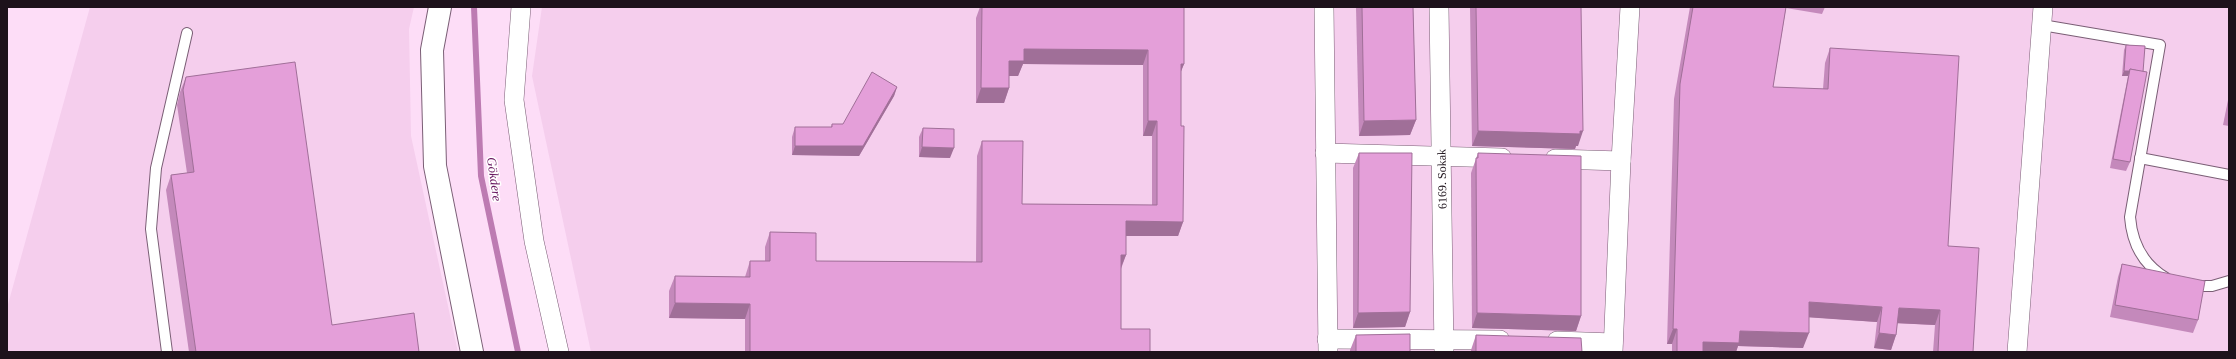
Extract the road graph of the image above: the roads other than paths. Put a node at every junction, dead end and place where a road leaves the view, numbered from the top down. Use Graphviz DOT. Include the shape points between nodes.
graph roads {
  1 [pos="440,7"];
  2 [pos="521,7"];
  3 [pos="1324,7"];
  4 [pos="1439,7"];
  5 [pos="1630,7"];
  6 [pos="2042,16"];
  7 [pos="187,33"];
  8 [pos="1325,153"];
  9 [pos="1442,156"];
  10 [pos="2140,158"];
  11 [pos="1621,161"];
  12 [pos="2229,175"];
  13 [pos="2229,281"];
  14 [pos="1327,345"];
  15 [pos="1444,345"];
  16 [pos="1614,347"];
  17 [pos="167,352"];
  18 [pos="472,352"];
  19 [pos="559,352"];
  20 [pos="2017,352"];
  1 -- 18 [label="main road" via="432,50 435,166"];
  2 -- 19 [label="street" via="514,100 534,241"];
  3 -- 8 [label="street"];
  4 -- 9 [label="street, 6169. Sokak"];
  5 -- 11 [label="street"];
  6 -- 10 [label="lane" via="2160,45"];
  6 -- 20 [label="street"];
  7 -- 17 [label="lane" via="156,168 151,229"];
  8 -- 9 [label="street"];
  8 -- 14 [label="street"];
  9 -- 11 [label="street"];
  9 -- 15 [label="street, 6169. Sokak"];
  10 -- 12 [label="lane"];
  10 -- 13 [label="lane" via="2130,217 2135,243 2149,265 2159,274 2181,284 2198,287"];
  11 -- 16 [label="street"];
  14 -- 15 [label="street"];
  15 -- 16 [label="street" via="1528,340"];
}
